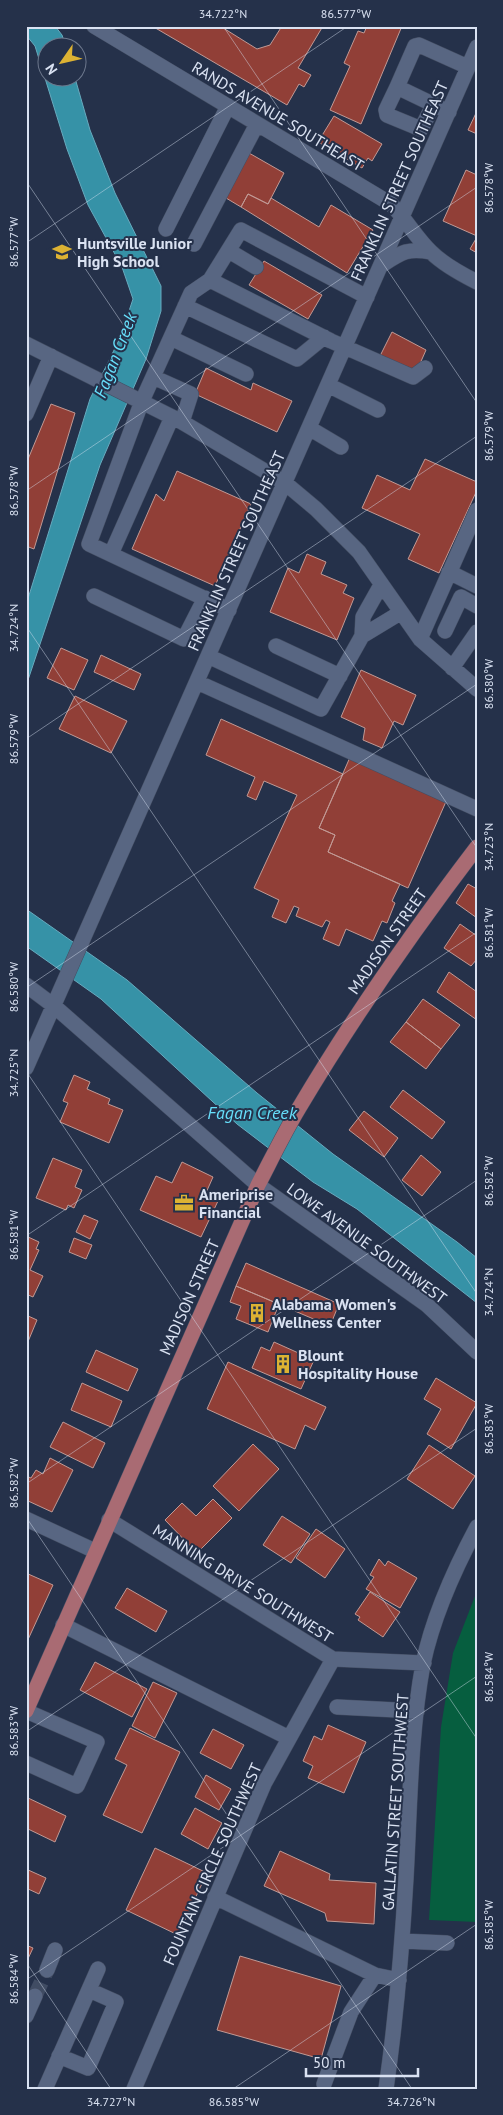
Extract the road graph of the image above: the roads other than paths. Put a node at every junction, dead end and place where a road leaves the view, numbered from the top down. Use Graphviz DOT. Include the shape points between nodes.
graph roads {
  1 [pos="94,26"];
  2 [pos="477,47"];
  3 [pos="468,67"];
  4 [pos="397,87"];
  5 [pos="434,104"];
  6 [pos="228,106"];
  7 [pos="449,112"];
  8 [pos="257,124"];
  9 [pos="403,216"];
  10 [pos="166,229"];
  11 [pos="194,244"];
  12 [pos="229,251"];
  13 [pos="430,252"];
  14 [pos="381,266"];
  15 [pos="256,267"];
  16 [pos="210,280"];
  17 [pos="477,282"];
  18 [pos="367,297"];
  19 [pos="185,306"];
  20 [pos="324,337"];
  21 [pos="171,338"];
  22 [pos="26,344"];
  23 [pos="345,346"];
  24 [pos="51,356"];
  25 [pos="424,368"];
  26 [pos="246,374"];
  27 [pos="153,377"];
  28 [pos="328,385"];
  29 [pos="139,400"];
  30 [pos="378,410"];
  31 [pos="26,414"];
  32 [pos="177,419"];
  33 [pos="309,428"];
  34 [pos="341,447"];
  35 [pos="284,483"];
  36 [pos="477,510"];
  37 [pos="111,554"];
  38 [pos="450,572"];
  39 [pos="381,585"];
  40 [pos="477,586"];
  41 [pos="94,596"];
  42 [pos="205,598"];
  43 [pos="477,606"];
  44 [pos="229,610"];
  45 [pos="400,613"];
  46 [pos="445,631"];
  47 [pos="477,632"];
  48 [pos="362,636"];
  49 [pos="420,639"];
  50 [pos="276,646"];
  51 [pos="208,656"];
  52 [pos="452,668"];
  53 [pos="340,676"];
  54 [pos="197,682"];
  55 [pos="477,689"];
  56 [pos="477,810"];
  57 [pos="477,846"];
  58 [pos="26,985"];
  59 [pos="54,1006"];
  60 [pos="26,1068"];
  61 [pos="258,1186"];
  62 [pos="477,1352"];
  63 [pos="26,1519"];
  64 [pos="109,1520"];
  65 [pos="477,1528"];
  66 [pos="96,1551"];
  67 [pos="63,1625"];
  68 [pos="333,1658"];
  69 [pos="424,1663"];
  70 [pos="337,1707"];
  71 [pos="26,1711"];
  72 [pos="417,1711"];
  73 [pos="289,1738"];
  74 [pos="26,1763"];
  75 [pos="215,1897"];
  76 [pos="402,1941"];
  77 [pos="448,1943"];
  78 [pos="55,1950"];
  79 [pos="98,1969"];
  80 [pos="47,1970"];
  81 [pos="375,1975"];
  82 [pos="399,1980"];
  83 [pos="89,1990"];
  84 [pos="35,1996"];
  85 [pos="26,2016"];
  86 [pos="59,2056"];
  87 [pos="324,2084"];
  88 [pos="45,2089"];
  89 [pos="134,2089"];
  90 [pos="386,2089"];
  1 -- 6 [label="street, RANDS AVENUE SOUTHEAST"];
  2 -- 3 [label="street, FRANKLIN STREET SOUTHEAST"];
  3 -- 4 [label="street" via="415,46"];
  3 -- 7 [label="street, FRANKLIN STREET SOUTHEAST"];
  4 -- 5 [label="street"];
  4 -- 5 [label="street" via="386,110 387,116 421,129"];
  5 -- 7 [label="street"];
  6 -- 8 [label="street, RANDS AVENUE SOUTHEAST"];
  6 -- 10 [label="street"];
  7 -- 9 [label="street, FRANKLIN STREET SOUTHEAST"];
  8 -- 9 [label="street, RANDS AVENUE SOUTHEAST" via="391,204"];
  8 -- 11 [label="street"];
  9 -- 13 [label="street, RANDS AVENUE SOUTHEAST"];
  9 -- 14 [label="street, FRANKLIN STREET SOUTHEAST"];
  12 -- 15 [label="street"];
  12 -- 16 [label="street"];
  12 -- 18 [label="street" via="241,230"];
  13 -- 14 [label="street" via="403,251"];
  13 -- 17 [label="street, RANDS AVENUE SOUTHEAST" via="450,268"];
  14 -- 18 [label="street, FRANKLIN STREET SOUTHEAST"];
  16 -- 19 [label="street" via="191,293"];
  16 -- 20 [label="street"];
  18 -- 23 [label="street, FRANKLIN STREET SOUTHEAST"];
  19 -- 20 [label="street" via="297,359"];
  19 -- 21 [label="street"];
  20 -- 23 [label="street"];
  21 -- 26 [label="street"];
  21 -- 27 [label="street"];
  22 -- 24 [label="street"];
  23 -- 25 [label="street" via="413,377"];
  23 -- 28 [label="street, FRANKLIN STREET SOUTHEAST"];
  24 -- 29 [label="street"];
  24 -- 31 [label="street"];
  27 -- 29 [label="street"];
  27 -- 32 [label="street" via="191,394"];
  28 -- 30 [label="street"];
  28 -- 33 [label="street, FRANKLIN STREET SOUTHEAST"];
  29 -- 32 [label="street"];
  29 -- 37 [label="street" via="89,544"];
  32 -- 35 [label="street"];
  32 -- 37 [label="street"];
  33 -- 34 [label="street"];
  33 -- 35 [label="street, FRANKLIN STREET SOUTHEAST"];
  35 -- 39 [label="street" via="316,509 359,552"];
  35 -- 44 [label="street, FRANKLIN STREET SOUTHEAST"];
  36 -- 38 [label="street"];
  37 -- 42 [label="street"];
  38 -- 40 [label="street"];
  38 -- 49 [label="street"];
  39 -- 45 [label="street"];
  39 -- 48 [label="street" via="363,617"];
  41 -- 42 [label="street" via="184,639"];
  42 -- 44 [label="street"];
  43 -- 46 [label="street" via="461,597"];
  44 -- 51 [label="street, FRANKLIN STREET SOUTHEAST"];
  45 -- 48 [label="street"];
  45 -- 49 [label="street"];
  47 -- 52 [label="street"];
  48 -- 53 [label="street"];
  49 -- 52 [label="street"];
  50 -- 53 [label="street"];
  51 -- 53 [label="street" via="321,709"];
  51 -- 54 [label="street, FRANKLIN STREET SOUTHEAST"];
  52 -- 55 [label="street"];
  54 -- 56 [label="street"];
  54 -- 59 [label="street, FRANKLIN STREET SOUTHEAST"];
  57 -- 61 [label="main road, MADISON STREET" via="343,1036 298,1110"];
  58 -- 59 [label="street, LOWE AVENUE SOUTHWEST"];
  59 -- 60 [label="street, FRANKLIN STREET SOUTHEAST"];
  59 -- 61 [label="street, LOWE AVENUE SOUTHWEST"];
  61 -- 62 [label="street, LOWE AVENUE SOUTHWEST" via="428,1305"];
  61 -- 64 [label="main road, MADISON STREET"];
  63 -- 66 [label="street"];
  64 -- 66 [label="main road, MADISON STREET"];
  64 -- 68 [label="street, MANNING DRIVE SOUTHWEST"];
  65 -- 69 [label="street, GALLATIN STREET SOUTHWEST" via="458,1562 437,1615"];
  66 -- 67 [label="main road, MADISON STREET"];
  67 -- 71 [label="main road, MADISON STREET"];
  67 -- 73 [label="street"];
  68 -- 69 [label="street, MANNING DRIVE SOUTHWEST"];
  68 -- 73 [label="street, FOUNTAIN CIRCLE SOUTHWEST"];
  69 -- 72 [label="street, GALLATIN STREET SOUTHWEST"];
  70 -- 72 [label="street"];
  71 -- 74 [label="street" via="97,1742 77,1786"];
  72 -- 76 [label="street, GALLATIN STREET SOUTHWEST"];
  73 -- 75 [label="street, FOUNTAIN CIRCLE SOUTHWEST" via="264,1784"];
  75 -- 81 [label="street"];
  75 -- 89 [label="street, FOUNTAIN CIRCLE SOUTHWEST"];
  76 -- 77 [label="street"];
  76 -- 82 [label="street, GALLATIN STREET SOUTHWEST"];
  78 -- 80 [label="street"];
  79 -- 83 [label="street"];
  81 -- 82 [label="street"];
  81 -- 87 [label="street" via="352,2012"];
  82 -- 90 [label="street, GALLATIN STREET SOUTHWEST"];
  83 -- 86 [label="street"];
  83 -- 86 [label="street" via="116,2002 88,2068"];
  84 -- 85 [label="street"];
  86 -- 88 [label="street"];
}
